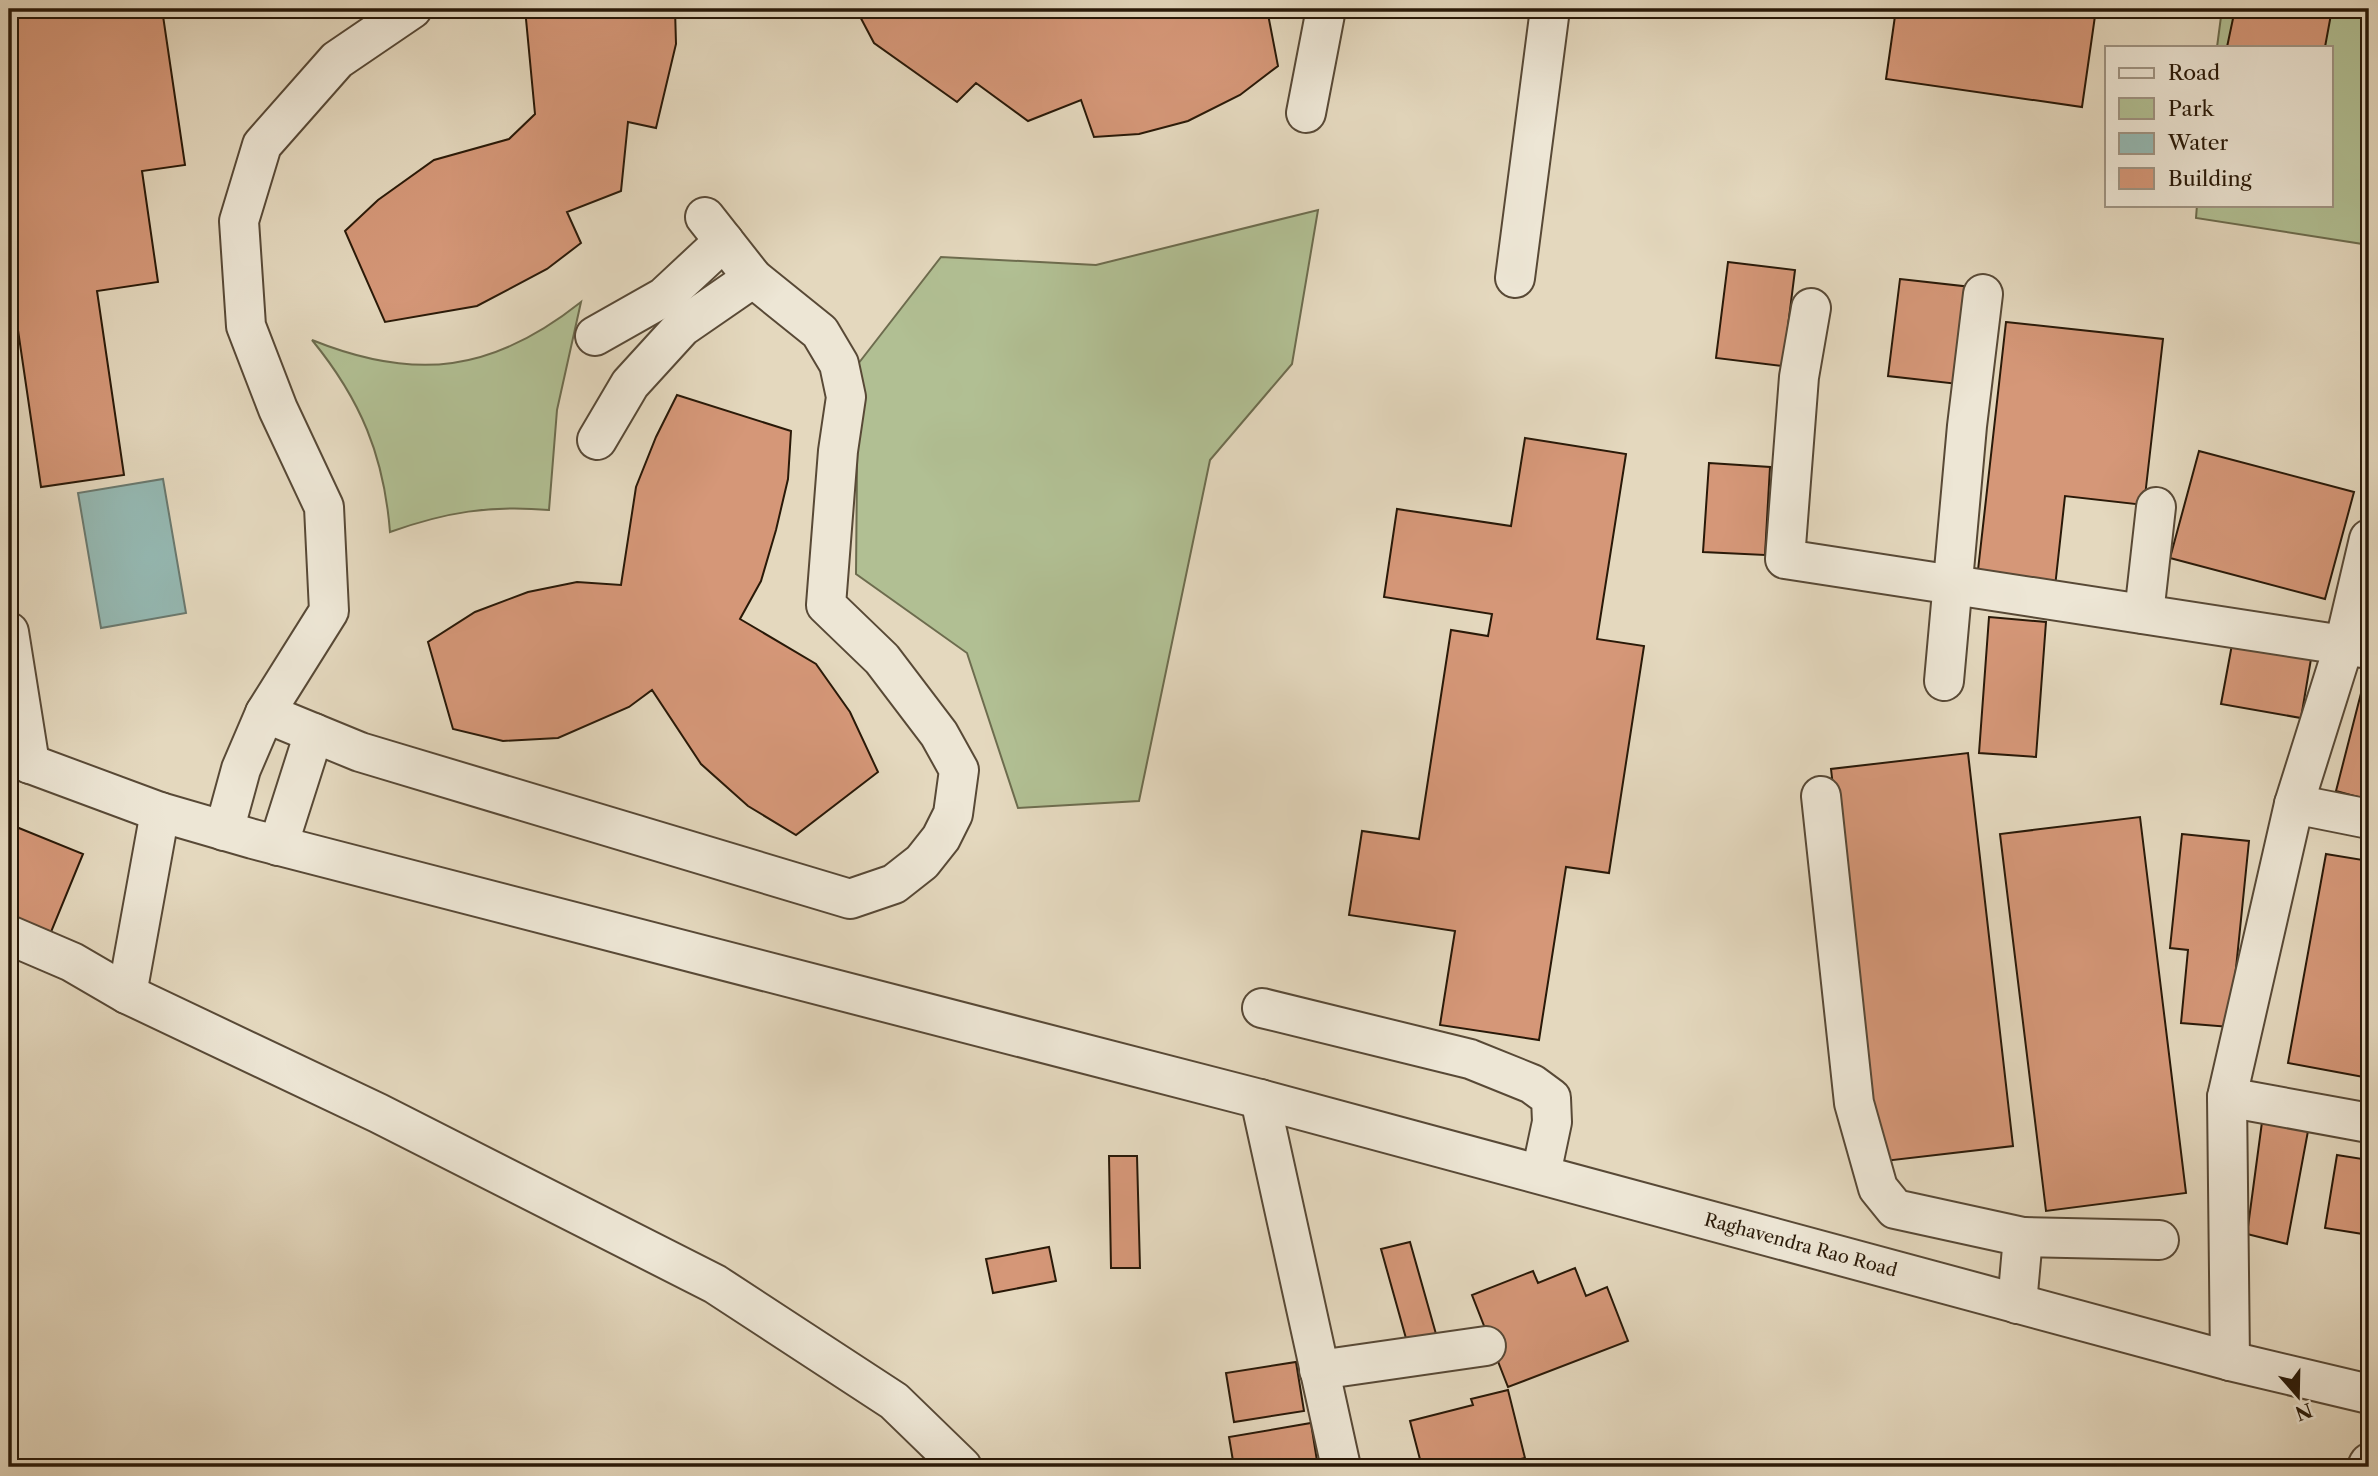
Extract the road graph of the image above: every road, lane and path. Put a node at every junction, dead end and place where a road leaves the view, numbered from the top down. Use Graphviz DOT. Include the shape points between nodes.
graph roads {
  1 [pos="412,9"];
  2 [pos="1326,9"];
  3 [pos="1550,9"];
  4 [pos="1306,113"];
  5 [pos="753,278"];
  6 [pos="1515,278"];
  7 [pos="1983,293"];
  8 [pos="1811,307"];
  9 [pos="595,336"];
  10 [pos="597,440"];
  11 [pos="2156,507"];
  12 [pos="2369,539"];
  13 [pos="1951,584"];
  14 [pos="2144,614"];
  15 [pos="9,632"];
  16 [pos="2357,647"];
  17 [pos="1944,681"];
  18 [pos="265,713"];
  19 [pos="314,733"];
  20 [pos="19,760"];
  21 [pos="1821,796"];
  22 [pos="2294,803"];
  23 [pos="160,812"];
  24 [pos="2369,819"];
  25 [pos="224,831"];
  26 [pos="278,846"];
  27 [pos="9,935"];
  28 [pos="127,994"];
  29 [pos="1262,1008"];
  30 [pos="2227,1097"];
  31 [pos="1260,1098"];
  32 [pos="2369,1123"];
  33 [pos="1541,1174"];
  34 [pos="2023,1237"];
  35 [pos="2159,1240"];
  36 [pos="2017,1304"];
  37 [pos="1486,1346"];
  38 [pos="2230,1361"];
  39 [pos="1319,1370"];
  40 [pos="2360,1398"];
  41 [pos="962,1467"];
  42 [pos="1341,1467"];
  1 -- 18 [label="street" via="337,60 262,145 239,222 246,326 324,507 328,611"];
  2 -- 4 [label="street"];
  3 -- 6 [label="street"];
  5 -- 9 [label="street" via="714,229 664,297"];
  5 -- 10 [label="street" via="682,327 630,384"];
  5 -- 19 [label="street" via="820,332 839,364 846,397 826,606 882,659 939,734 959,770 953,814 922,862 894,884 850,899 360,752"];
  7 -- 13 [label="street"];
  8 -- 13 [label="street" via="1798,377 1785,559"];
  11 -- 14 [label="street"];
  12 -- 16 [label="street"];
  13 -- 14 [label="street"];
  13 -- 17 [label="street"];
  14 -- 16 [label="street"];
  15 -- 20 [label="street"];
  16 -- 22 [label="street"];
  18 -- 19 [label="street"];
  18 -- 25 [label="street" via="241,769"];
  19 -- 26 [label="street"];
  20 -- 23 [label="street, Raghavendra Rao Road"];
  21 -- 34 [label="street" via="1854,1103 1878,1188 1895,1209"];
  22 -- 24 [label="street"];
  22 -- 30 [label="street"];
  23 -- 25 [label="street, Raghavendra Rao Road"];
  23 -- 28 [label="street"];
  25 -- 26 [label="street, Raghavendra Rao Road"];
  26 -- 31 [label="street, Raghavendra Rao Road"];
  27 -- 28 [label="street" via="72,962"];
  28 -- 41 [label="street" via="378,1113 715,1284 894,1401"];
  29 -- 33 [label="street" via="1470,1059 1532,1083 1551,1098 1552,1122"];
  30 -- 32 [label="street"];
  30 -- 38 [label="street"];
  31 -- 33 [label="street, Raghavendra Rao Road"];
  31 -- 39 [label="street"];
  33 -- 36 [label="street, Raghavendra Rao Road"];
  34 -- 35 [label="street"];
  34 -- 36 [label="street"];
  36 -- 38 [label="street, Raghavendra Rao Road"];
  37 -- 39 [label="street"];
  38 -- 40 [label="street, Raghavendra Rao Road"];
  39 -- 42 [label="street"];
}
